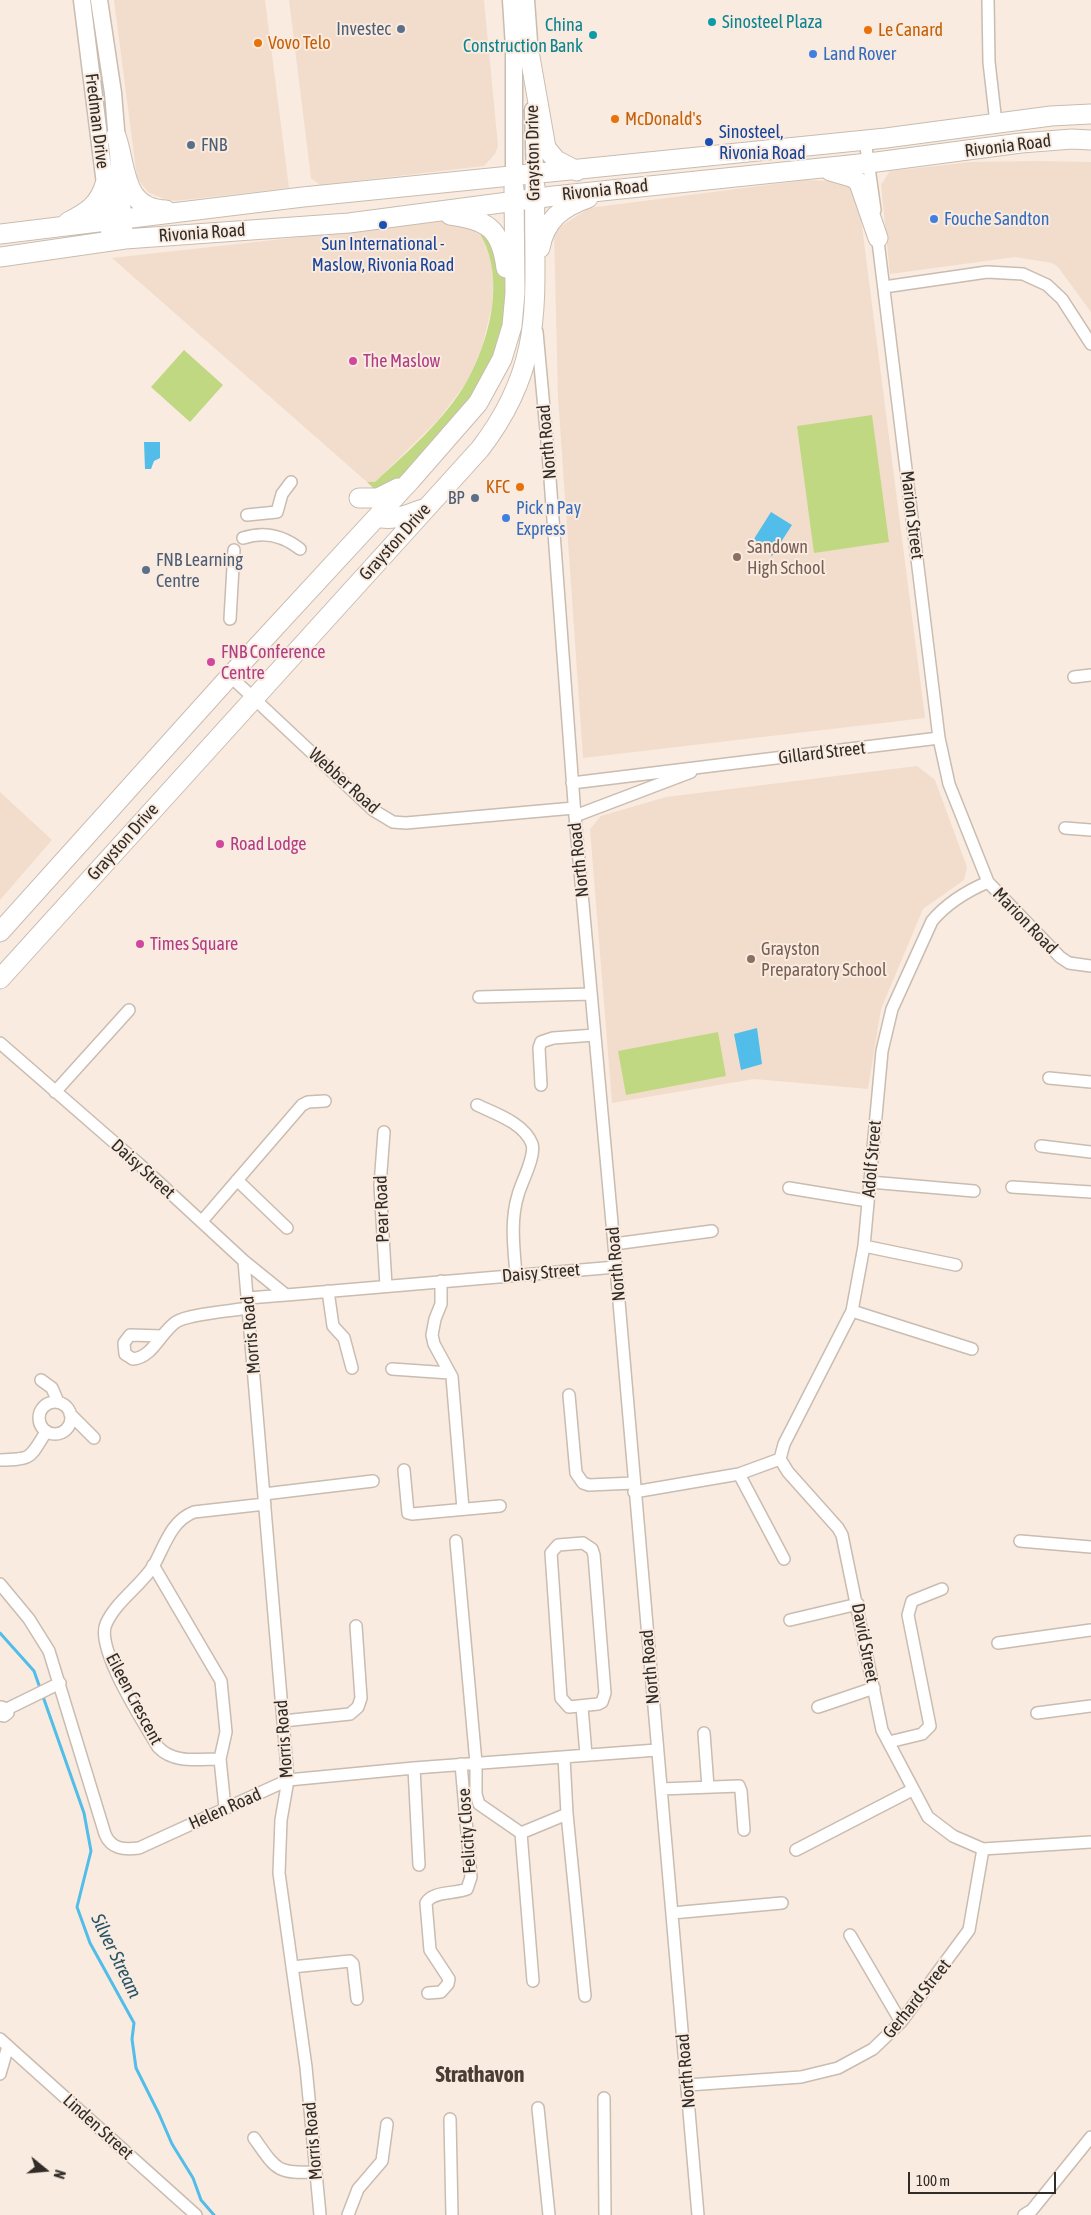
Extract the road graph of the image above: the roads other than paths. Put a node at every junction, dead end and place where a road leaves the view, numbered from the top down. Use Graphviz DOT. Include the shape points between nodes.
graph roads {
  1 [pos="82,0"];
  2 [pos="99,0"];
  3 [pos="511,0"];
  4 [pos="526,0"];
  5 [pos="988,0"];
  6 [pos="530,57"];
  7 [pos="1091,114"];
  8 [pos="1051,116"];
  9 [pos="996,123"];
  10 [pos="1091,124"];
  11 [pos="116,136"];
  12 [pos="865,140"];
  13 [pos="1091,140"];
  14 [pos="869,163"];
  15 [pos="821,168"];
  16 [pos="577,171"];
  17 [pos="535,175"];
  18 [pos="514,177"];
  19 [pos="105,184"];
  20 [pos="610,189"];
  21 [pos="535,198"];
  22 [pos="514,201"];
  23 [pos="182,211"];
  24 [pos="432,212"];
  25 [pos="116,220"];
  26 [pos="55,228"];
  27 [pos="0,234"];
  28 [pos="878,238"];
  29 [pos="117,241"];
  30 [pos="0,257"];
  31 [pos="534,275"];
  32 [pos="884,287"];
  33 [pos="535,312"];
  34 [pos="512,326"];
  35 [pos="1091,343"];
  36 [pos="410,481"];
  37 [pos="291,482"];
  38 [pos="359,498"];
  39 [pos="427,507"];
  40 [pos="247,515"];
  41 [pos="377,516"];
  42 [pos="243,538"];
  43 [pos="300,549"];
  44 [pos="234,550"];
  45 [pos="230,619"];
  46 [pos="1091,675"];
  47 [pos="230,676"];
  48 [pos="1074,677"];
  49 [pos="253,697"];
  50 [pos="939,738"];
  51 [pos="704,766"];
  52 [pos="572,783"];
  53 [pos="574,812"];
  54 [pos="1065,828"];
  55 [pos="1091,830"];
  56 [pos="988,882"];
  57 [pos="0,932"];
  58 [pos="1091,966"];
  59 [pos="0,979"];
  60 [pos="591,994"];
  61 [pos="479,997"];
  62 [pos="129,1010"];
  63 [pos="595,1035"];
  64 [pos="0,1043"];
  65 [pos="1050,1078"];
  66 [pos="1091,1082"];
  67 [pos="541,1085"];
  68 [pos="55,1092"];
  69 [pos="325,1101"];
  70 [pos="477,1106"];
  71 [pos="384,1132"];
  72 [pos="1041,1146"];
  73 [pos="1091,1152"];
  74 [pos="237,1180"];
  75 [pos="870,1182"];
  76 [pos="1012,1187"];
  77 [pos="789,1188"];
  78 [pos="974,1190"];
  79 [pos="1091,1192"];
  80 [pos="868,1201"];
  81 [pos="202,1221"];
  82 [pos="287,1228"];
  83 [pos="712,1231"];
  84 [pos="614,1244"];
  85 [pos="864,1246"];
  86 [pos="244,1261"];
  87 [pos="956,1265"];
  88 [pos="616,1267"];
  89 [pos="516,1275"];
  90 [pos="441,1281"];
  91 [pos="386,1286"];
  92 [pos="328,1291"];
  93 [pos="286,1295"];
  94 [pos="248,1303"];
  95 [pos="852,1311"];
  96 [pos="162,1336"];
  97 [pos="972,1349"];
  98 [pos="352,1368"];
  99 [pos="392,1370"];
  100 [pos="450,1373"];
  101 [pos="41,1380"];
  102 [pos="569,1395"];
  103 [pos="58,1402"];
  104 [pos="70,1414"];
  105 [pos="46,1432"];
  106 [pos="94,1438"];
  107 [pos="780,1459"];
  108 [pos="0,1460"];
  109 [pos="404,1470"];
  110 [pos="739,1474"];
  111 [pos="373,1481"];
  112 [pos="634,1487"];
  113 [pos="264,1499"];
  114 [pos="500,1506"];
  115 [pos="464,1509"];
  116 [pos="456,1541"];
  117 [pos="1020,1541"];
  118 [pos="1091,1547"];
  119 [pos="784,1559"];
  120 [pos="154,1565"];
  121 [pos="0,1584"];
  122 [pos="942,1589"];
  123 [pos="858,1604"];
  124 [pos="790,1620"];
  125 [pos="356,1626"];
  126 [pos="1091,1630"];
  127 [pos="998,1643"];
  128 [pos="55,1685"];
  129 [pos="874,1688"];
  130 [pos="1091,1706"];
  131 [pos="818,1707"];
  132 [pos="582,1708"];
  133 [pos="2,1711"];
  134 [pos="1037,1713"];
  135 [pos="283,1721"];
  136 [pos="704,1733"];
  137 [pos="889,1742"];
  138 [pos="657,1750"];
  139 [pos="586,1755"];
  140 [pos="564,1757"];
  141 [pos="220,1759"];
  142 [pos="476,1763"];
  143 [pos="462,1764"];
  144 [pos="414,1768"];
  145 [pos="288,1780"];
  146 [pos="708,1787"];
  147 [pos="661,1789"];
  148 [pos="912,1790"];
  149 [pos="225,1808"];
  150 [pos="567,1814"];
  151 [pos="744,1830"];
  152 [pos="521,1833"];
  153 [pos="1091,1842"];
  154 [pos="983,1849"];
  155 [pos="796,1850"];
  156 [pos="419,1864"];
  157 [pos="782,1903"];
  158 [pos="672,1913"];
  159 [pos="850,1935"];
  160 [pos="292,1967"];
  161 [pos="534,1981"];
  162 [pos="428,1993"];
  163 [pos="585,1996"];
  164 [pos="357,1999"];
  165 [pos="901,2022"];
  166 [pos="4,2042"];
  167 [pos="0,2074"];
  168 [pos="688,2085"];
  169 [pos="604,2098"];
  170 [pos="538,2108"];
  171 [pos="450,2119"];
  172 [pos="386,2124"];
  173 [pos="1091,2137"];
  174 [pos="254,2138"];
  175 [pos="315,2172"];
  176 [pos="1031,2213"];
  177 [pos="196,2215"];
  178 [pos="320,2215"];
  179 [pos="348,2215"];
  180 [pos="452,2215"];
  181 [pos="549,2215"];
  182 [pos="605,2215"];
  183 [pos="698,2215"];
  1 -- 19 [label="street, Fredman Drive"];
  2 -- 11 [label="street, Fredman Drive"];
  3 -- 18 [label="street, Grayston Drive"];
  4 -- 6 [label="street, Grayston Drive"];
  5 -- 9 [label="street" via="989,62"];
  6 -- 16 [label="main road" via="546,148 556,160"];
  6 -- 17 [label="street, Grayston Drive"];
  7 -- 8 [label="main road, Rivonia Road"];
  8 -- 9 [label="main road, Rivonia Road"];
  8 -- 10 [label="main road"];
  9 -- 12 [label="main road, Rivonia Road"];
  11 -- 23 [label="main road" via="133,194 148,207"];
  11 -- 25 [label="street, Fredman Drive"];
  12 -- 14 [label="street, Marion Street"];
  12 -- 16 [label="main road, Rivonia Road"];
  13 -- 14 [label="main road, Rivonia Road" via="1021,143"];
  14 -- 15 [label="main road, Rivonia Road"];
  14 -- 28 [label="street, Marion Street"];
  15 -- 20 [label="main road, Rivonia Road"];
  15 -- 28 [label="main road" via="854,178 859,183"];
  16 -- 17 [label="main road, Rivonia Road"];
  17 -- 18 [label="main road, Rivonia Road"];
  17 -- 21 [label="main road, Grayston Drive"];
  18 -- 22 [label="main road, Grayston Drive"];
  18 -- 23 [label="main road, Rivonia Road"];
  19 -- 25 [label="street, Fredman Drive"];
  19 -- 26 [label="main road" via="94,207"];
  20 -- 21 [label="main road, Rivonia Road"];
  20 -- 31 [label="main road" via="572,204 553,216 544,233"];
  21 -- 22 [label="main road, Rivonia Road"];
  21 -- 31 [label="main road, Grayston Drive"];
  22 -- 24 [label="main road, Rivonia Road"];
  22 -- 34 [label="main road, Grayston Drive"];
  23 -- 25 [label="main road, Rivonia Road"];
  24 -- 29 [label="main road, Rivonia Road" via="332,224"];
  24 -- 34 [label="main road" via="477,220 495,232 504,250"];
  25 -- 26 [label="main road, Rivonia Road"];
  25 -- 29 [label="street, Fredman Drive"];
  26 -- 27 [label="main road, Rivonia Road"];
  28 -- 32 [label="street, Marion Street"];
  29 -- 30 [label="main road, Rivonia Road"];
  31 -- 33 [label="main road, Grayston Drive"];
  32 -- 35 [label="street" via="987,272 1023,274 1047,285 1062,299"];
  32 -- 50 [label="street, Marion Street"];
  33 -- 39 [label="main road, Grayston Drive" via="528,359 507,409 480,449"];
  33 -- 52 [label="street, North Road"];
  34 -- 36 [label="main road, Grayston Drive" via="502,359 478,403"];
  36 -- 38 [label="main road" via="378,498"];
  36 -- 41 [label="main road, Grayston Drive"];
  37 -- 40 [label="street" via="282,494 277,512"];
  39 -- 41 [label="main road" via="395,519"];
  39 -- 49 [label="main road, Grayston Drive"];
  41 -- 47 [label="main road, Grayston Drive"];
  42 -- 43 [label="street" via="260,535 280,537"];
  44 -- 45 [label="street"];
  46 -- 48 [label="street"];
  47 -- 49 [label="street, Webber Road"];
  47 -- 57 [label="main road, Grayston Drive"];
  49 -- 53 [label="street, Webber Road" via="373,810 393,822"];
  49 -- 59 [label="main road, Grayston Drive"];
  50 -- 51 [label="street, Gillard Street"];
  50 -- 56 [label="street, Marion Street" via="949,784"];
  51 -- 52 [label="street, Gillard Street"];
  51 -- 53 [label="street, Gillard Street"];
  52 -- 53 [label="street, North Road"];
  53 -- 60 [label="street, North Road"];
  54 -- 55 [label="street"];
  56 -- 58 [label="street, Marion Road" via="1060,957"];
  56 -- 75 [label="street, Adolf Street" via="940,911 932,921 892,1009 882,1050"];
  60 -- 61 [label="street"];
  60 -- 63 [label="street, North Road"];
  62 -- 68 [label="street"];
  63 -- 67 [label="street" via="541,1042"];
  63 -- 84 [label="street, North Road"];
  64 -- 68 [label="street, Daisy Street"];
  65 -- 66 [label="street"];
  68 -- 81 [label="street, Daisy Street"];
  69 -- 74 [label="street" via="308,1102 302,1106"];
  70 -- 89 [label="street" via="512,1122 532,1144 533,1154 517,1197 512,1224"];
  71 -- 91 [label="street, Pear Road" via="380,1185"];
  72 -- 73 [label="street"];
  74 -- 81 [label="street"];
  74 -- 82 [label="street"];
  75 -- 78 [label="street"];
  75 -- 80 [label="street, Adolf Street"];
  76 -- 79 [label="street"];
  77 -- 80 [label="street"];
  80 -- 85 [label="street, Adolf Street"];
  81 -- 86 [label="street, Daisy Street"];
  83 -- 84 [label="street"];
  84 -- 88 [label="street, North Road"];
  85 -- 87 [label="street"];
  85 -- 95 [label="street, Adolf Street"];
  86 -- 93 [label="street, Daisy Street"];
  86 -- 94 [label="street, Morris Road"];
  88 -- 89 [label="street, Daisy Street"];
  88 -- 112 [label="street, North Road"];
  89 -- 90 [label="street, Daisy Street"];
  90 -- 91 [label="street, Daisy Street"];
  90 -- 100 [label="street" via="441,1304 432,1335"];
  91 -- 92 [label="street, Daisy Street"];
  92 -- 93 [label="street, Daisy Street"];
  92 -- 98 [label="street" via="333,1326 344,1338"];
  93 -- 94 [label="street, Daisy Street"];
  94 -- 96 [label="street, Daisy Street" via="183,1319"];
  94 -- 113 [label="street, Morris Road"];
  95 -- 97 [label="street"];
  95 -- 107 [label="street, Adolf Street" via="784,1444"];
  99 -- 100 [label="street"];
  100 -- 115 [label="street"];
  101 -- 103 [label="street" via="52,1388"];
  102 -- 112 [label="street" via="576,1474 589,1485"];
  103 -- 104 [label="street"];
  103 -- 105 [label="street" via="49,1403 40,1412 39,1421"];
  104 -- 105 [label="street" via="64,1432"];
  104 -- 106 [label="street"];
  105 -- 108 [label="street" via="32,1456"];
  107 -- 110 [label="street"];
  107 -- 123 [label="street, David Street" via="838,1528 847,1548"];
  109 -- 115 [label="street" via="408,1513 416,1515"];
  110 -- 112 [label="street"];
  110 -- 119 [label="street"];
  111 -- 113 [label="street, Eileen Crescent"];
  112 -- 138 [label="street, North Road"];
  113 -- 120 [label="street, Eileen Crescent" via="187,1515 172,1531"];
  113 -- 135 [label="street, Morris Road"];
  114 -- 115 [label="street"];
  116 -- 142 [label="street"];
  117 -- 118 [label="street"];
  120 -- 141 [label="street" via="221,1681 226,1732"];
  120 -- 141 [label="street, Eileen Crescent" via="106,1622 105,1646 118,1677 163,1752 178,1759"];
  121 -- 128 [label="street, Helen Road" via="44,1640"];
  122 -- 137 [label="street" via="912,1601 908,1615 930,1726 922,1734"];
  123 -- 124 [label="street"];
  123 -- 129 [label="street, David Street"];
  125 -- 135 [label="street" via="361,1698 356,1710 350,1714"];
  126 -- 127 [label="street"];
  128 -- 133 [label="street"];
  128 -- 149 [label="street, Helen Road" via="109,1843 122,1849 139,1848"];
  129 -- 131 [label="street"];
  129 -- 137 [label="street, David Street" via="882,1730"];
  130 -- 134 [label="street"];
  132 -- 132 [label="street" via="569,1707 562,1698 551,1560 553,1548 558,1545 583,1543 592,1548 594,1555 605,1693 602,1702"];
  132 -- 139 [label="street"];
  135 -- 145 [label="street, Morris Road"];
  136 -- 146 [label="street"];
  137 -- 148 [label="street, David Street"];
  138 -- 139 [label="street, Helen Road"];
  138 -- 147 [label="street, North Road"];
  139 -- 140 [label="street, Helen Road"];
  140 -- 142 [label="street, Helen Road"];
  140 -- 150 [label="street"];
  141 -- 149 [label="street"];
  142 -- 143 [label="street, Helen Road"];
  142 -- 152 [label="street" via="479,1804"];
  143 -- 144 [label="street, Helen Road"];
  143 -- 162 [label="street, Felicity Close" via="471,1877 467,1889 433,1896 426,1903 430,1950 448,1979 441,1992"];
  144 -- 145 [label="street, Helen Road"];
  144 -- 156 [label="street"];
  145 -- 149 [label="street, Helen Road"];
  145 -- 160 [label="street, Morris Road" via="278,1862"];
  146 -- 147 [label="street"];
  146 -- 151 [label="street" via="741,1788"];
  147 -- 158 [label="street, North Road"];
  148 -- 154 [label="street, David Street" via="936,1825"];
  148 -- 155 [label="street"];
  150 -- 152 [label="street"];
  150 -- 163 [label="street"];
  152 -- 161 [label="street"];
  153 -- 154 [label="street, David Street"];
  154 -- 165 [label="street, Gerhard Street" via="968,1930"];
  157 -- 158 [label="street"];
  158 -- 168 [label="street, North Road"];
  159 -- 165 [label="street"];
  160 -- 164 [label="street" via="350,1961"];
  160 -- 175 [label="street, Morris Road" via="306,2067"];
  165 -- 168 [label="street, Gerhard Street" via="873,2049 822,2073"];
  166 -- 167 [label="street"];
  166 -- 177 [label="street, Linden Street"];
  168 -- 183 [label="street, North Road"];
  169 -- 182 [label="street"];
  170 -- 181 [label="street"];
  171 -- 180 [label="street"];
  172 -- 179 [label="street" via="382,2161 358,2189"];
  173 -- 176 [label="street"];
  174 -- 175 [label="street" via="278,2168 286,2172"];
  175 -- 178 [label="street, Morris Road"];
}
